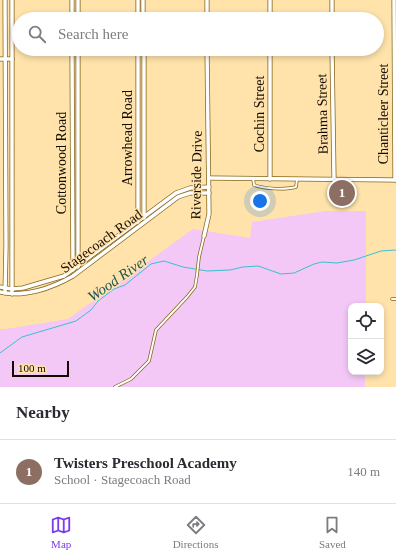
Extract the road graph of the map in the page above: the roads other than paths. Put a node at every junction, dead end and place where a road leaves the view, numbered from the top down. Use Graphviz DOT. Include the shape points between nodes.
graph roads {
  1 [pos="5,0"];
  2 [pos="12,0"];
  3 [pos="72,0"];
  4 [pos="78,0"];
  5 [pos="138,0"];
  6 [pos="143,0"];
  7 [pos="207,0"];
  8 [pos="270,0"];
  9 [pos="332,0"];
  10 [pos="394,0"];
  11 [pos="72,12"];
  12 [pos="78,12"];
  13 [pos="138,12"];
  14 [pos="144,12"];
  15 [pos="207,12"];
  16 [pos="270,12"];
  17 [pos="332,12"];
  18 [pos="395,18"];
  19 [pos="395,51"];
  20 [pos="72,56"];
  21 [pos="78,56"];
  22 [pos="138,56"];
  23 [pos="144,56"];
  24 [pos="207,56"];
  25 [pos="270,56"];
  26 [pos="332,56"];
  27 [pos="0,59"];
  28 [pos="5,59"];
  29 [pos="12,59"];
  30 [pos="395,70"];
  31 [pos="395,90"];
  32 [pos="395,112"];
  33 [pos="395,142"];
  34 [pos="395,153"];
  35 [pos="209,178"];
  36 [pos="253,178"];
  37 [pos="270,179"];
  38 [pos="297,179"];
  39 [pos="334,179"];
  40 [pos="395,180"];
  41 [pos="209,187"];
  42 [pos="209,193"];
  43 [pos="144,216"];
  44 [pos="138,221"];
  45 [pos="144,223"];
  46 [pos="138,228"];
  47 [pos="204,236"];
  48 [pos="78,266"];
  49 [pos="72,270"];
  50 [pos="78,273"];
  51 [pos="73,276"];
  52 [pos="0,287"];
  53 [pos="5,288"];
  54 [pos="12,289"];
  55 [pos="0,292"];
  56 [pos="5,293"];
  57 [pos="12,294"];
  58 [pos="396,298"];
  59 [pos="392,299"];
  60 [pos="115,387"];
  1 -- 28 [label="street"];
  2 -- 29 [label="street"];
  3 -- 11 [label="street"];
  4 -- 12 [label="street"];
  5 -- 13 [label="street"];
  6 -- 14 [label="street"];
  7 -- 15 [label="street"];
  8 -- 16 [label="street"];
  9 -- 17 [label="street"];
  10 -- 18 [label="street, Chanticleer Street"];
  18 -- 19 [label="street, Chanticleer Street"];
  19 -- 30 [label="street, Chanticleer Street"];
  20 -- 49 [label="street, Cottonwood Road"];
  21 -- 48 [label="street, Cottonwood Road"];
  22 -- 44 [label="street, Arrowhead Road"];
  23 -- 43 [label="street, Arrowhead Road"];
  24 -- 35 [label="street, Riverside Drive"];
  25 -- 37 [label="street, Cochin Street"];
  26 -- 39 [label="street, Brahma Street"];
  27 -- 28 [label="street"];
  28 -- 29 [label="street"];
  28 -- 53 [label="street"];
  29 -- 54 [label="street"];
  30 -- 31 [label="street, Chanticleer Street"];
  31 -- 32 [label="street, Chanticleer Street"];
  32 -- 33 [label="street, Chanticleer Street"];
  33 -- 34 [label="street, Chanticleer Street"];
  34 -- 40 [label="street, Chanticleer Street"];
  35 -- 36 [label="street"];
  35 -- 41 [label="street, Riverside Drive"];
  36 -- 37 [label="street"];
  36 -- 38 [label="lane" via="254,185 260,188 291,189 296,187"];
  37 -- 38 [label="street"];
  38 -- 39 [label="street"];
  39 -- 40 [label="street"];
  41 -- 42 [label="street, Riverside Drive"];
  41 -- 43 [label="street, Stagecoach Road" via="183,190"];
  42 -- 45 [label="street, Stagecoach Road" via="184,195"];
  42 -- 47 [label="street, Riverside Drive" via="209,214"];
  43 -- 44 [label="street, Stagecoach Road"];
  43 -- 45 [label="street, Arrowhead Road"];
  44 -- 46 [label="street, Arrowhead Road"];
  44 -- 48 [label="street, Stagecoach Road"];
  45 -- 46 [label="street, Stagecoach Road"];
  46 -- 50 [label="street, Stagecoach Road"];
  47 -- 60 [label="lane, Riverside Drive" via="193,290 156,330 149,361 131,380"];
  48 -- 49 [label="street, Stagecoach Road"];
  48 -- 50 [label="street, Cottonwood Road"];
  49 -- 51 [label="street, Cottonwood Road"];
  49 -- 54 [label="street, Stagecoach Road" via="56,279"];
  50 -- 51 [label="street, Stagecoach Road"];
  51 -- 57 [label="street, Stagecoach Road" via="54,285"];
  52 -- 53 [label="street, Stagecoach Road"];
  53 -- 54 [label="street, Stagecoach Road"];
  53 -- 56 [label="street"];
  54 -- 57 [label="street"];
  55 -- 56 [label="street, Stagecoach Road"];
  56 -- 57 [label="street, Stagecoach Road"];
  58 -- 59 [label="lane"];
}
